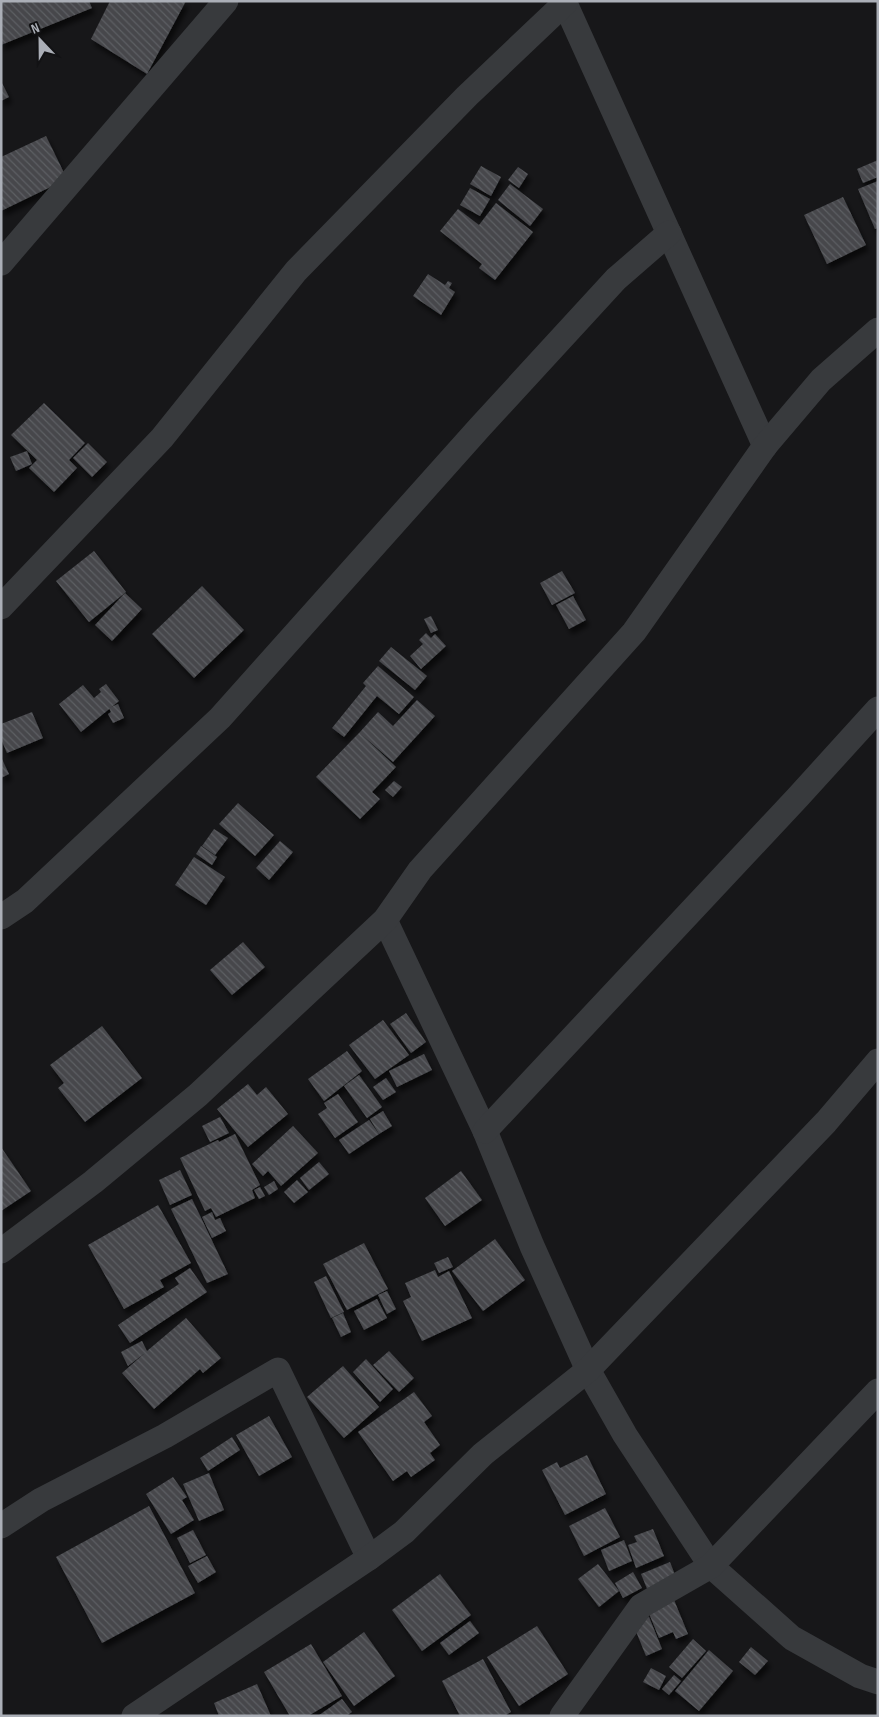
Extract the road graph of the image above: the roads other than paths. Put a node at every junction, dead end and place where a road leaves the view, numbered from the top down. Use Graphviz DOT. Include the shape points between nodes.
graph roads {
  1 [pos="226,1"];
  2 [pos="565,2"];
  3 [pos="669,233"];
  4 [pos="1,263"];
  5 [pos="878,330"];
  6 [pos="764,446"];
  7 [pos="1,607"];
  8 [pos="878,708"];
  9 [pos="1,917"];
  10 [pos="384,920"];
  11 [pos="878,1061"];
  12 [pos="485,1131"];
  13 [pos="1,1251"];
  14 [pos="588,1370"];
  15 [pos="878,1391"];
  16 [pos="1,1526"];
  17 [pos="369,1558"];
  18 [pos="711,1566"];
  19 [pos="878,1682"];
  20 [pos="134,1716"];
  21 [pos="562,1716"];
  1 -- 4 [label="street"];
  2 -- 3 [label="street"];
  2 -- 7 [label="street" via="467,96 296,271 162,438"];
  3 -- 6 [label="street"];
  3 -- 9 [label="street" via="610,286 220,718 25,901"];
  5 -- 6 [label="street" via="822,380"];
  6 -- 10 [label="street" via="634,632 420,870"];
  8 -- 12 [label="street"];
  10 -- 12 [label="street"];
  10 -- 13 [label="street" via="198,1094 93,1182"];
  11 -- 14 [label="street" via="826,1122"];
  12 -- 14 [label="street"];
  14 -- 17 [label="street" via="483,1454 404,1532"];
  14 -- 18 [label="street" via="625,1435"];
  15 -- 18 [label="street"];
  16 -- 17 [label="street" via="41,1500 165,1436 278,1370"];
  17 -- 20 [label="street"];
  18 -- 19 [label="street" via="792,1638 860,1676"];
  18 -- 21 [label="street" via="641,1606"];
}
